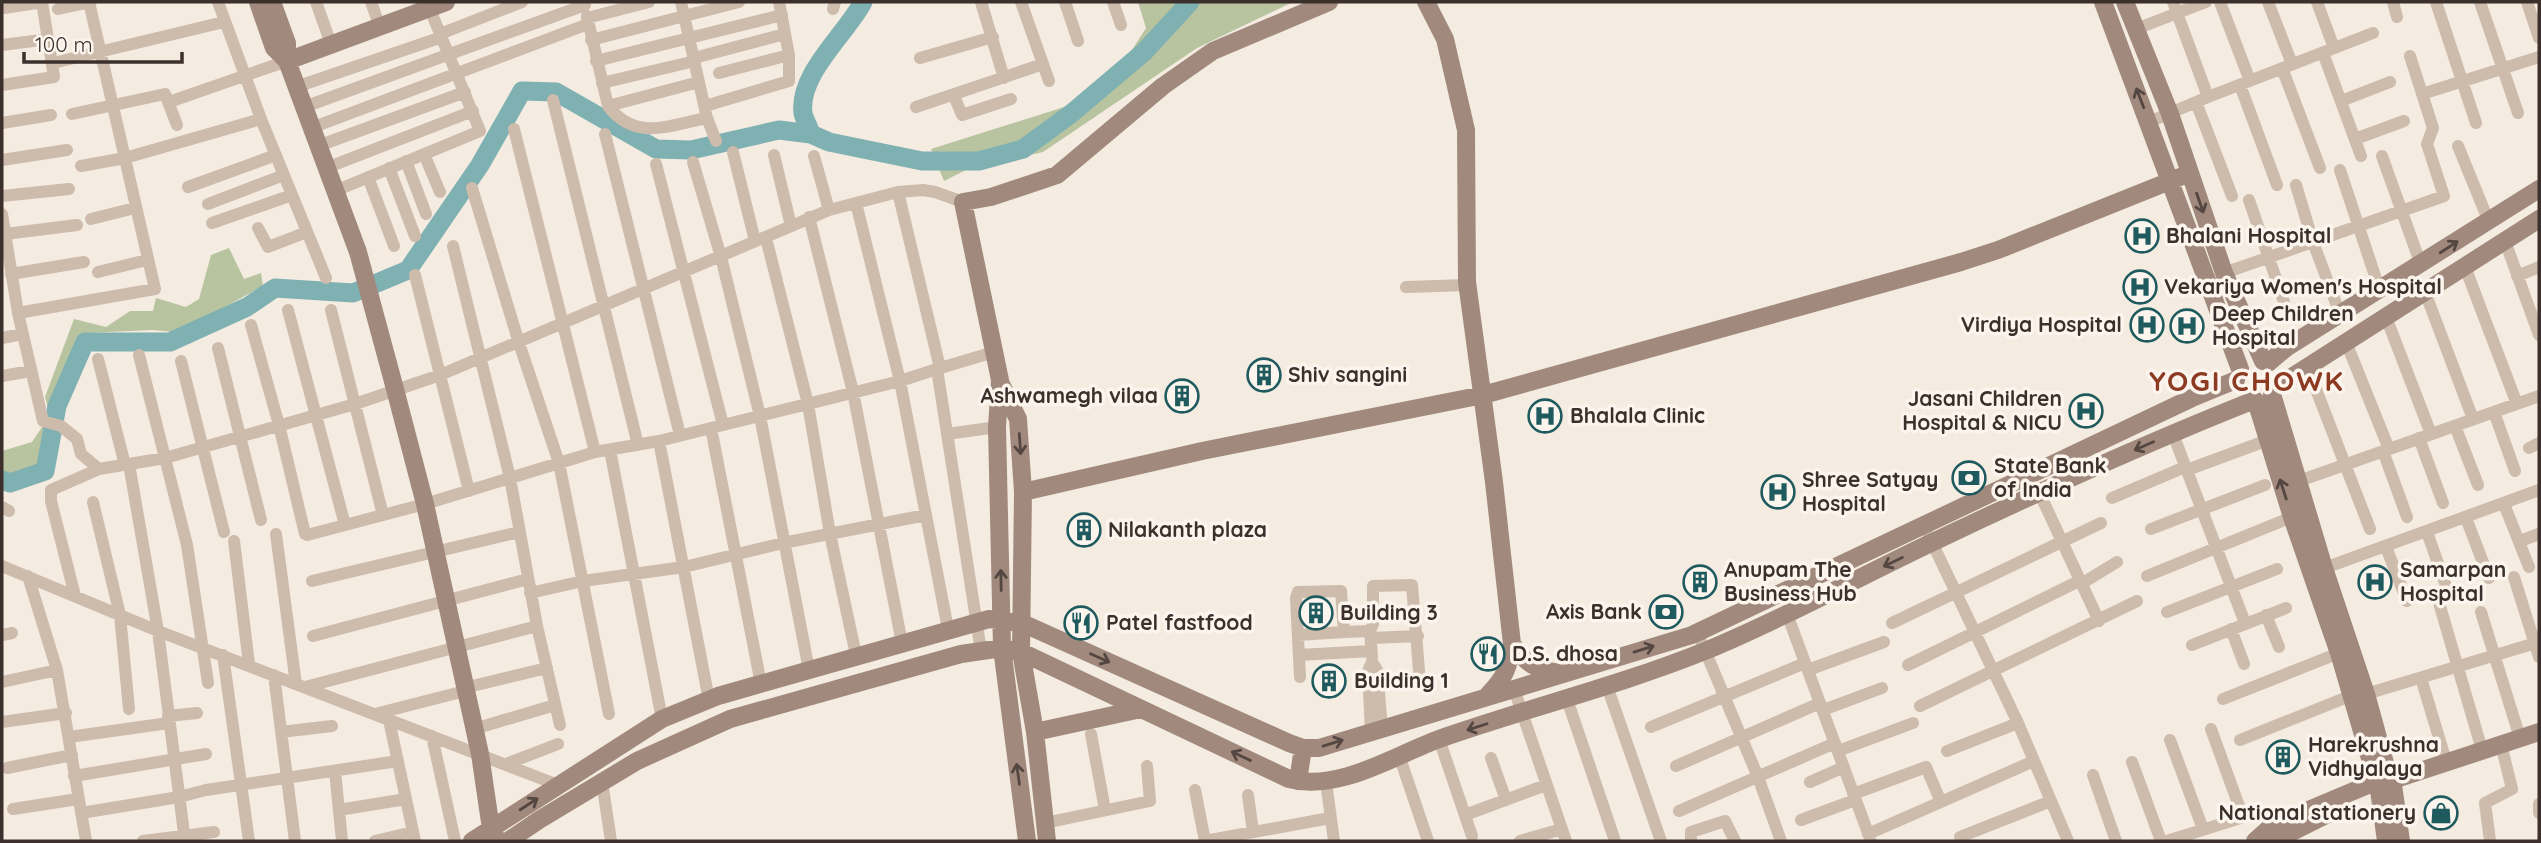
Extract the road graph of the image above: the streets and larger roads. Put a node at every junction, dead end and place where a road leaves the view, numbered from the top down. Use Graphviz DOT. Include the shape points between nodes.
graph roads {
  1 [pos="43,2"];
  2 [pos="90,2"];
  3 [pos="218,2"];
  4 [pos="258,2"];
  5 [pos="272,2"];
  6 [pos="316,2"];
  7 [pos="370,2"];
  8 [pos="522,2"];
  9 [pos="649,2"];
  10 [pos="681,2"];
  11 [pos="739,2"];
  12 [pos="981,2"];
  13 [pos="1021,2"];
  14 [pos="1065,2"];
  15 [pos="1113,2"];
  16 [pos="1329,2"];
  17 [pos="1426,2"];
  18 [pos="2103,2"];
  19 [pos="2125,2"];
  20 [pos="2206,2"];
  21 [pos="2220,2"];
  22 [pos="2269,2"];
  23 [pos="2317,2"];
  24 [pos="2392,2"];
  25 [pos="2436,2"];
  26 [pos="2480,2"];
  27 [pos="2527,2"];
  28 [pos="434,4"];
  29 [pos="4,8"];
  30 [pos="781,8"];
  31 [pos="2175,8"];
  32 [pos="58,9"];
  33 [pos="586,12"];
  34 [pos="685,17"];
  35 [pos="2397,18"];
  36 [pos="224,22"];
  37 [pos="1121,25"];
  38 [pos="380,27"];
  39 [pos="2136,29"];
  40 [pos="2373,33"];
  41 [pos="785,34"];
  42 [pos="441,35"];
  43 [pos="689,36"];
  44 [pos="993,37"];
  45 [pos="2539,38"];
  46 [pos="49,39"];
  47 [pos="591,40"];
  48 [pos="1077,41"];
  49 [pos="331,44"];
  50 [pos="2,45"];
  51 [pos="2329,51"];
  52 [pos="102,53"];
  53 [pos="449,55"];
  54 [pos="789,55"];
  55 [pos="2410,57"];
  56 [pos="2539,57"];
  57 [pos="920,58"];
  58 [pos="694,59"];
  59 [pos="286,61"];
  60 [pos="596,61"];
  61 [pos="53,63"];
  62 [pos="1043,64"];
  63 [pos="2287,66"];
  64 [pos="2503,68"];
  65 [pos="719,73"];
  66 [pos="457,74"];
  67 [pos="245,76"];
  68 [pos="1004,78"];
  69 [pos="1049,81"];
  70 [pos="2463,81"];
  71 [pos="699,82"];
  72 [pos="2390,82"];
  73 [pos="602,83"];
  74 [pos="2245,83"];
  75 [pos="2,85"];
  76 [pos="296,87"];
  77 [pos="465,92"];
  78 [pos="2422,94"];
  79 [pos="954,96"];
  80 [pos="1011,99"];
  81 [pos="2202,99"];
  82 [pos="553,100"];
  83 [pos="2341,101"];
  84 [pos="169,102"];
  85 [pos="113,106"];
  86 [pos="608,106"];
  87 [pos="304,107"];
  88 [pos="916,107"];
  89 [pos="473,111"];
  90 [pos="706,112"];
  91 [pos="2518,113"];
  92 [pos="72,114"];
  93 [pos="2170,114"];
  94 [pos="51,115"];
  95 [pos="261,119"];
  96 [pos="2403,121"];
  97 [pos="2149,122"];
  98 [pos="2,123"];
  99 [pos="2476,123"];
  100 [pos="177,125"];
  101 [pos="312,128"];
  102 [pos="514,129"];
  103 [pos="605,134"];
  104 [pos="2355,139"];
  105 [pos="716,141"];
  106 [pos="318,146"];
  107 [pos="2458,146"];
  108 [pos="67,150"];
  109 [pos="733,152"];
  110 [pos="424,154"];
  111 [pos="276,155"];
  112 [pos="774,155"];
  113 [pos="814,156"];
  114 [pos="2361,156"];
  115 [pos="2382,156"];
  116 [pos="125,158"];
  117 [pos="2,160"];
  118 [pos="406,162"];
  119 [pos="693,162"];
  120 [pos="656,164"];
  121 [pos="81,166"];
  122 [pos="327,168"];
  123 [pos="2320,168"];
  124 [pos="389,169"];
  125 [pos="2340,170"];
  126 [pos="2190,173"];
  127 [pos="284,175"];
  128 [pos="368,177"];
  129 [pos="2169,181"];
  130 [pos="2277,185"];
  131 [pos="2295,185"];
  132 [pos="188,187"];
  133 [pos="472,187"];
  134 [pos="69,189"];
  135 [pos="2539,189"];
  136 [pos="335,191"];
  137 [pos="440,192"];
  138 [pos="898,192"];
  139 [pos="292,195"];
  140 [pos="2232,195"];
  141 [pos="2,196"];
  142 [pos="2249,200"];
  143 [pos="963,202"];
  144 [pos="856,203"];
  145 [pos="208,204"];
  146 [pos="135,208"];
  147 [pos="830,209"];
  148 [pos="2401,212"];
  149 [pos="2,214"];
  150 [pos="426,214"];
  151 [pos="809,217"];
  152 [pos="91,219"];
  153 [pos="2539,219"];
  154 [pos="2488,222"];
  155 [pos="212,223"];
  156 [pos="77,225"];
  157 [pos="792,226"];
  158 [pos="2358,226"];
  159 [pos="258,228"];
  160 [pos="307,232"];
  161 [pos="5,234"];
  162 [pos="415,236"];
  163 [pos="761,240"];
  164 [pos="2505,241"];
  165 [pos="2313,242"];
  166 [pos="394,246"];
  167 [pos="453,246"];
  168 [pos="721,257"];
  169 [pos="2269,257"];
  170 [pos="147,260"];
  171 [pos="83,262"];
  172 [pos="2421,265"];
  173 [pos="2465,267"];
  174 [pos="2539,267"];
  175 [pos="98,272"];
  176 [pos="684,272"];
  177 [pos="2224,273"];
  178 [pos="11,274"];
  179 [pos="415,275"];
  180 [pos="2517,276"];
  181 [pos="326,278"];
  182 [pos="1468,285"];
  183 [pos="1406,288"];
  184 [pos="644,290"];
  185 [pos="2380,291"];
  186 [pos="2425,292"];
  187 [pos="8,296"];
  188 [pos="2284,302"];
  189 [pos="604,306"];
  190 [pos="288,310"];
  191 [pos="331,310"];
  192 [pos="18,313"];
  193 [pos="2340,314"];
  194 [pos="2536,316"];
  195 [pos="2386,317"];
  196 [pos="564,323"];
  197 [pos="251,325"];
  198 [pos="22,334"];
  199 [pos="2539,335"];
  200 [pos="2,338"];
  201 [pos="2346,342"];
  202 [pos="519,343"];
  203 [pos="218,348"];
  204 [pos="994,352"];
  205 [pos="139,355"];
  206 [pos="98,359"];
  207 [pos="481,360"];
  208 [pos="180,361"];
  209 [pos="2266,362"];
  210 [pos="2307,366"];
  211 [pos="939,368"];
  212 [pos="31,371"];
  213 [pos="2238,374"];
  214 [pos="440,375"];
  215 [pos="2,376"];
  216 [pos="1000,380"];
  217 [pos="900,381"];
  218 [pos="395,389"];
  219 [pos="853,392"];
  220 [pos="1483,395"];
  221 [pos="2264,396"];
  222 [pos="2539,396"];
  223 [pos="355,404"];
  224 [pos="807,404"];
  225 [pos="2517,404"];
  226 [pos="2494,412"];
  227 [pos="316,415"];
  228 [pos="760,416"];
  229 [pos="2473,419"];
  230 [pos="279,425"];
  231 [pos="717,426"];
  232 [pos="2455,426"];
  233 [pos="997,427"];
  234 [pos="947,434"];
  235 [pos="2173,434"];
  236 [pos="680,435"];
  237 [pos="240,436"];
  238 [pos="2425,436"];
  239 [pos="2267,440"];
  240 [pos="659,441"];
  241 [pos="638,444"];
  242 [pos="202,447"];
  243 [pos="610,450"];
  244 [pos="2386,450"];
  245 [pos="595,452"];
  246 [pos="165,458"];
  247 [pos="559,463"];
  248 [pos="127,465"];
  249 [pos="2346,465"];
  250 [pos="99,469"];
  251 [pos="2186,469"];
  252 [pos="2515,471"];
  253 [pos="510,478"];
  254 [pos="2300,481"];
  255 [pos="2265,485"];
  256 [pos="2478,485"];
  257 [pos="469,491"];
  258 [pos="2539,491"];
  259 [pos="1023,492"];
  260 [pos="2039,492"];
  261 [pos="2112,498"];
  262 [pos="93,502"];
  263 [pos="2443,503"];
  264 [pos="425,504"];
  265 [pos="2504,504"];
  266 [pos="2200,510"];
  267 [pos="383,515"];
  268 [pos="926,515"];
  269 [pos="2292,517"];
  270 [pos="2407,517"];
  271 [pos="2466,518"];
  272 [pos="261,520"];
  273 [pos="2101,523"];
  274 [pos="345,524"];
  275 [pos="877,525"];
  276 [pos="1924,525"];
  277 [pos="2151,529"];
  278 [pos="2370,529"];
  279 [pos="519,532"];
  280 [pos="2427,532"];
  281 [pos="276,534"];
  282 [pos="830,534"];
  283 [pos="2539,534"];
  284 [pos="2520,541"];
  285 [pos="1932,542"];
  286 [pos="2062,542"];
  287 [pos="783,543"];
  288 [pos="2386,547"];
  289 [pos="2216,548"];
  290 [pos="436,553"];
  291 [pos="736,555"];
  292 [pos="2117,562"];
  293 [pos="2,566"];
  294 [pos="684,567"];
  295 [pos="2529,567"];
  296 [pos="2277,569"];
  297 [pos="2318,571"];
  298 [pos="634,574"];
  299 [pos="29,576"];
  300 [pos="2147,576"];
  301 [pos="2514,577"];
  302 [pos="2489,578"];
  303 [pos="528,579"];
  304 [pos="312,581"];
  305 [pos="583,581"];
  306 [pos="2080,582"];
  307 [pos="2230,586"];
  308 [pos="530,593"];
  309 [pos="1956,593"];
  310 [pos="75,596"];
  311 [pos="445,600"];
  312 [pos="2137,601"];
  313 [pos="2407,601"];
  314 [pos="2286,608"];
  315 [pos="2167,612"];
  316 [pos="2481,612"];
  317 [pos="1787,614"];
  318 [pos="120,615"];
  319 [pos="2266,615"];
  320 [pos="1002,620"];
  321 [pos="977,621"];
  322 [pos="2099,621"];
  323 [pos="1022,623"];
  324 [pos="1892,623"];
  325 [pos="2245,623"];
  326 [pos="537,626"];
  327 [pos="948,629"];
  328 [pos="2231,629"];
  329 [pos="158,631"];
  330 [pos="1345,632"];
  331 [pos="1697,632"];
  332 [pos="1975,634"];
  333 [pos="1298,635"];
  334 [pos="313,636"];
  335 [pos="1418,636"];
  336 [pos="1884,642"];
  337 [pos="2537,642"];
  338 [pos="902,643"];
  339 [pos="1512,643"];
  340 [pos="1371,645"];
  341 [pos="2192,645"];
  342 [pos="455,646"];
  343 [pos="2279,646"];
  344 [pos="203,647"];
  345 [pos="1002,648"];
  346 [pos="981,650"];
  347 [pos="1704,651"];
  348 [pos="1021,652"];
  349 [pos="2339,653"];
  350 [pos="223,655"];
  351 [pos="856,655"];
  352 [pos="1299,655"];
  353 [pos="2495,656"];
  354 [pos="2539,657"];
  355 [pos="249,664"];
  356 [pos="2244,664"];
  357 [pos="1908,665"];
  358 [pos="1806,666"];
  359 [pos="2457,667"];
  360 [pos="547,668"];
  361 [pos="57,670"];
  362 [pos="809,670"];
  363 [pos="1993,672"];
  364 [pos="1564,673"];
  365 [pos="274,675"];
  366 [pos="1300,677"];
  367 [pos="2421,678"];
  368 [pos="2,682"];
  369 [pos="208,682"];
  370 [pos="1420,683"];
  371 [pos="761,684"];
  372 [pos="300,685"];
  373 [pos="1607,686"];
  374 [pos="1882,688"];
  375 [pos="1514,689"];
  376 [pos="465,690"];
  377 [pos="2358,695"];
  378 [pos="1487,696"];
  379 [pos="1724,696"];
  380 [pos="1567,699"];
  381 [pos="2223,699"];
  382 [pos="709,700"];
  383 [pos="555,705"];
  384 [pos="1822,706"];
  385 [pos="1920,706"];
  386 [pos="129,709"];
  387 [pos="1141,709"];
  388 [pos="66,713"];
  389 [pos="197,713"];
  390 [pos="1521,713"];
  391 [pos="375,714"];
  392 [pos="609,714"];
  393 [pos="662,719"];
  394 [pos="169,720"];
  395 [pos="389,720"];
  396 [pos="2,722"];
  397 [pos="1913,723"];
  398 [pos="2018,723"];
  399 [pos="560,725"];
  400 [pos="332,726"];
  401 [pos="1651,727"];
  402 [pos="474,729"];
  403 [pos="2211,729"];
  404 [pos="1377,730"];
  405 [pos="281,732"];
  406 [pos="1035,732"];
  407 [pos="2539,732"];
  408 [pos="1091,734"];
  409 [pos="432,736"];
  410 [pos="1741,736"];
  411 [pos="69,737"];
  412 [pos="2520,738"];
  413 [pos="1439,739"];
  414 [pos="2170,740"];
  415 [pos="2239,740"];
  416 [pos="558,744"];
  417 [pos="2501,744"];
  418 [pos="1837,747"];
  419 [pos="1304,748"];
  420 [pos="2482,750"];
  421 [pos="1947,751"];
  422 [pos="206,754"];
  423 [pos="480,754"];
  424 [pos="72,755"];
  425 [pos="1399,755"];
  426 [pos="174,758"];
  427 [pos="1491,758"];
  428 [pos="398,761"];
  429 [pos="2034,761"];
  430 [pos="2446,761"];
  431 [pos="2132,762"];
  432 [pos="506,764"];
  433 [pos="1147,766"];
  434 [pos="1676,766"];
  435 [pos="1844,767"];
  436 [pos="7,768"];
  437 [pos="335,771"];
  438 [pos="2092,775"];
  439 [pos="74,776"];
  440 [pos="1758,777"];
  441 [pos="287,778"];
  442 [pos="1298,781"];
  443 [pos="602,782"];
  444 [pos="1326,782"];
  445 [pos="1810,782"];
  446 [pos="2383,783"];
  447 [pos="242,784"];
  448 [pos="558,785"];
  449 [pos="1546,785"];
  450 [pos="1195,790"];
  451 [pos="1248,794"];
  452 [pos="179,797"];
  453 [pos="1854,797"];
  454 [pos="78,799"];
  455 [pos="406,799"];
  456 [pos="1506,800"];
  457 [pos="2051,801"];
  458 [pos="1941,802"];
  459 [pos="2539,804"];
  460 [pos="13,809"];
  461 [pos="339,810"];
  462 [pos="1105,810"];
  463 [pos="1679,811"];
  464 [pos="80,813"];
  465 [pos="2539,813"];
  466 [pos="1465,815"];
  467 [pos="2244,817"];
  468 [pos="1330,818"];
  469 [pos="1801,820"];
  470 [pos="1045,823"];
  471 [pos="2203,830"];
  472 [pos="214,832"];
  473 [pos="1253,832"];
  474 [pos="2275,833"];
  475 [pos="495,835"];
  476 [pos="1564,835"];
  477 [pos="1472,836"];
  478 [pos="414,837"];
  479 [pos="1960,837"];
  480 [pos="185,838"];
  481 [pos="1868,839"];
  482 [pos="82,841"];
  483 [pos="143,841"];
  484 [pos="249,841"];
  485 [pos="295,841"];
  486 [pos="342,841"];
  487 [pos="375,841"];
  488 [pos="456,841"];
  489 [pos="472,841"];
  490 [pos="508,841"];
  491 [pos="611,841"];
  492 [pos="1027,841"];
  493 [pos="1047,841"];
  494 [pos="1205,841"];
  495 [pos="1334,841"];
  496 [pos="1428,841"];
  497 [pos="1520,841"];
  498 [pos="1615,841"];
  499 [pos="1661,841"];
  500 [pos="1691,841"];
  501 [pos="1735,841"];
  502 [pos="1781,841"];
  503 [pos="2066,841"];
  504 [pos="2116,841"];
  505 [pos="2164,841"];
  506 [pos="2255,841"];
  507 [pos="2386,841"];
  508 [pos="2401,841"];
  509 [pos="2490,841"];
  1 -- 29 [label="street"];
  1 -- 46 [label="street"];
  2 -- 32 [label="street"];
  2 -- 52 [label="street"];
  3 -- 36 [label="street"];
  4 -- 59 [label="street" via="274,48"];
  5 -- 59 [label="street" via="288,43"];
  6 -- 49 [label="street"];
  7 -- 38 [label="street"];
  8 -- 42 [label="street"];
  9 -- 33 [label="street"];
  10 -- 34 [label="street"];
  11 -- 34 [label="street"];
  12 -- 44 [label="street"];
  13 -- 62 [label="street"];
  14 -- 48 [label="street"];
  15 -- 37 [label="street"];
  16 -- 143 [label="street" via="1213,51 1163,86 1057,175"];
  17 -- 182 [label="street" via="1445,39 1466,130"];
  97 -- 18 [label="street, one-way"];
  19 -- 39 [label="street"];
  20 -- 31 [label="street"];
  21 -- 74 [label="street"];
  22 -- 63 [label="street"];
  23 -- 51 [label="street"];
  24 -- 35 [label="street"];
  25 -- 70 [label="street"];
  26 -- 64 [label="street"];
  27 -- 45 [label="street"];
  28 -- 38 [label="street"];
  28 -- 42 [label="street"];
  30 -- 41 [label="street"];
  30 -- 43 [label="street"];
  31 -- 39 [label="street"];
  31 -- 81 [label="street"];
  33 -- 47 [label="street"];
  33 -- 53 [label="street"];
  33 -- 66 [label="street"];
  34 -- 43 [label="street"];
  34 -- 47 [label="street"];
  36 -- 52 [label="street"];
  36 -- 67 [label="street"];
  38 -- 49 [label="street"];
  39 -- 93 [label="street"];
  40 -- 51 [label="street"];
  41 -- 54 [label="street"];
  41 -- 58 [label="street"];
  42 -- 53 [label="street"];
  42 -- 76 [label="street"];
  43 -- 58 [label="street"];
  43 -- 60 [label="street"];
  44 -- 57 [label="street"];
  44 -- 68 [label="street"];
  46 -- 50 [label="street"];
  46 -- 61 [label="street"];
  47 -- 60 [label="street"];
  49 -- 59 [label="street"];
  51 -- 63 [label="street"];
  51 -- 83 [label="street"];
  52 -- 61 [label="street"];
  52 -- 85 [label="street"];
  53 -- 66 [label="street"];
  53 -- 87 [label="street"];
  54 -- 65 [label="street"];
  54 -- 90 [label="street" via="788,82"];
  55 -- 78 [label="street"];
  56 -- 64 [label="street"];
  58 -- 71 [label="street"];
  58 -- 73 [label="street"];
  59 -- 67 [label="street"];
  59 -- 76 [label="street"];
  60 -- 73 [label="street"];
  61 -- 75 [label="street" via="54,77"];
  62 -- 68 [label="street"];
  62 -- 69 [label="street"];
  63 -- 74 [label="street"];
  63 -- 123 [label="street"];
  64 -- 70 [label="street"];
  64 -- 91 [label="street"];
  66 -- 77 [label="street"];
  66 -- 101 [label="street"];
  67 -- 84 [label="street"];
  67 -- 95 [label="street"];
  68 -- 79 [label="street"];
  70 -- 78 [label="street"];
  70 -- 99 [label="street"];
  71 -- 86 [label="street"];
  71 -- 90 [label="street"];
  72 -- 83 [label="street"];
  73 -- 86 [label="street"];
  74 -- 81 [label="street"];
  74 -- 130 [label="street"];
  76 -- 87 [label="street"];
  77 -- 89 [label="street"];
  77 -- 106 [label="street"];
  78 -- 148 [label="street" via="2433,129 2427,144 2444,195"];
  79 -- 80 [label="street" via="962,115"];
  79 -- 88 [label="street"];
  81 -- 93 [label="street"];
  81 -- 140 [label="street"];
  82 -- 189 [label="street"];
  83 -- 104 [label="street"];
  84 -- 85 [label="street" via="165,94"];
  84 -- 100 [label="street"];
  85 -- 92 [label="street"];
  85 -- 116 [label="street"];
  86 -- 90 [label="street" via="617,118 643,129"];
  87 -- 101 [label="street"];
  89 -- 110 [label="street" via="480,131"];
  89 -- 122 [label="street"];
  90 -- 105 [label="street"];
  93 -- 97 [label="street"];
  93 -- 126 [label="street"];
  94 -- 98 [label="street"];
  95 -- 111 [label="street"];
  95 -- 116 [label="street"];
  96 -- 104 [label="street"];
  97 -- 129 [label="street"];
  101 -- 106 [label="street"];
  102 -- 196 [label="street"];
  103 -- 184 [label="street"];
  104 -- 114 [label="street"];
  106 -- 122 [label="street"];
  107 -- 154 [label="street"];
  108 -- 117 [label="street"];
  109 -- 163 [label="street"];
  110 -- 118 [label="street"];
  110 -- 137 [label="street"];
  111 -- 127 [label="street"];
  111 -- 132 [label="street"];
  112 -- 157 [label="street"];
  113 -- 147 [label="street"];
  115 -- 148 [label="street"];
  116 -- 121 [label="street"];
  116 -- 146 [label="street"];
  118 -- 124 [label="street"];
  118 -- 150 [label="street"];
  119 -- 168 [label="street"];
  120 -- 176 [label="street"];
  122 -- 136 [label="street"];
  124 -- 128 [label="street"];
  124 -- 162 [label="street"];
  125 -- 158 [label="street"];
  126 -- 129 [label="street"];
  126 -- 177 [label="street, one-way"];
  127 -- 139 [label="street"];
  127 -- 145 [label="street"];
  128 -- 136 [label="street"];
  128 -- 166 [label="street"];
  129 -- 213 [label="street"];
  129 -- 220 [label="street" via="1961,262"];
  131 -- 165 [label="street"];
  133 -- 202 [label="street"];
  134 -- 141 [label="street"];
  135 -- 154 [label="street"];
  136 -- 218 [label="street" via="358,252"];
  138 -- 143 [label="street" via="935,191"];
  138 -- 144 [label="street"];
  138 -- 211 [label="street"];
  139 -- 155 [label="street"];
  139 -- 160 [label="street"];
  142 -- 169 [label="street"];
  143 -- 204 [label="street"];
  144 -- 147 [label="street"];
  144 -- 217 [label="street"];
  146 -- 152 [label="street"];
  146 -- 170 [label="street"];
  147 -- 151 [label="street"];
  148 -- 158 [label="street"];
  148 -- 172 [label="street"];
  149 -- 161 [label="street"];
  151 -- 157 [label="street"];
  151 -- 219 [label="street"];
  153 -- 164 [label="street"];
  172 -- 154 [label="street, one-way"];
  156 -- 161 [label="street"];
  157 -- 163 [label="street"];
  158 -- 165 [label="street"];
  158 -- 185 [label="street"];
  159 -- 160 [label="street" via="268,247"];
  160 -- 181 [label="street"];
  161 -- 178 [label="street"];
  163 -- 168 [label="street"];
  163 -- 224 [label="street"];
  164 -- 173 [label="street"];
  164 -- 180 [label="street"];
  165 -- 169 [label="street"];
  165 -- 193 [label="street"];
  167 -- 207 [label="street"];
  168 -- 176 [label="street"];
  168 -- 228 [label="street"];
  169 -- 177 [label="street"];
  169 -- 188 [label="street"];
  170 -- 175 [label="street"];
  170 -- 192 [label="street" via="154,290"];
  171 -- 178 [label="street"];
  172 -- 185 [label="street"];
  173 -- 186 [label="street"];
  173 -- 225 [label="street"];
  174 -- 180 [label="street"];
  176 -- 184 [label="street"];
  176 -- 231 [label="street"];
  177 -- 209 [label="street"];
  178 -- 187 [label="street"];
  179 -- 214 [label="street"];
  180 -- 194 [label="street"];
  182 -- 183 [label="street"];
  182 -- 220 [label="street"];
  184 -- 189 [label="street"];
  184 -- 236 [label="street"];
  185 -- 193 [label="street"];
  186 -- 195 [label="street"];
  186 -- 229 [label="street"];
  187 -- 192 [label="street"];
  189 -- 196 [label="street"];
  189 -- 241 [label="street"];
  190 -- 227 [label="street"];
  191 -- 223 [label="street"];
  192 -- 198 [label="street"];
  193 -- 209 [label="street"];
  194 -- 199 [label="street"];
  195 -- 201 [label="street"];
  195 -- 238 [label="street"];
  196 -- 202 [label="street"];
  196 -- 245 [label="street"];
  197 -- 230 [label="street"];
  198 -- 200 [label="street"];
  198 -- 212 [label="street"];
  201 -- 210 [label="street"];
  201 -- 244 [label="street"];
  202 -- 207 [label="street"];
  202 -- 247 [label="street"];
  203 -- 237 [label="street"];
  204 -- 211 [label="street"];
  204 -- 216 [label="street"];
  205 -- 246 [label="street"];
  206 -- 248 [label="street"];
  207 -- 214 [label="street"];
  207 -- 253 [label="street"];
  208 -- 242 [label="street"];
  209 -- 213 [label="street" via="2248,362"];
  209 -- 221 [label="street" via="2276,374"];
  210 -- 221 [label="street"];
  210 -- 249 [label="street"];
  211 -- 217 [label="street"];
  211 -- 234 [label="street"];
  212 -- 215 [label="street"];
  212 -- 250 [label="street" via="43,421 61,426 77,439 81,454"];
  213 -- 221 [label="street" via="2240,393"];
  213 -- 276 [label="street"];
  214 -- 218 [label="street"];
  214 -- 257 [label="street"];
  216 -- 233 [label="street"];
  216 -- 259 [label="street, one-way" via="1018,419"];
  217 -- 219 [label="street"];
  217 -- 268 [label="street"];
  218 -- 223 [label="street"];
  218 -- 264 [label="street"];
  219 -- 224 [label="street"];
  219 -- 275 [label="street"];
  220 -- 259 [label="street"];
  220 -- 339 [label="street"];
  221 -- 235 [label="street"];
  221 -- 239 [label="street"];
  221 -- 254 [label="street"];
  222 -- 225 [label="street"];
  223 -- 227 [label="street"];
  223 -- 267 [label="street"];
  224 -- 228 [label="street"];
  224 -- 282 [label="street"];
  225 -- 226 [label="street"];
  226 -- 229 [label="street"];
  226 -- 252 [label="street"];
  227 -- 230 [label="street"];
  227 -- 274 [label="street"];
  228 -- 231 [label="street"];
  228 -- 287 [label="street"];
  229 -- 232 [label="street"];
  230 -- 237 [label="street"];
  230 -- 274 [label="street" via="305,534"];
  231 -- 236 [label="street"];
  231 -- 291 [label="street"];
  232 -- 238 [label="street"];
  232 -- 256 [label="street"];
  233 -- 234 [label="street"];
  320 -- 233 [label="street, one-way"];
  234 -- 321 [label="street"];
  235 -- 251 [label="street"];
  235 -- 260 [label="street, one-way"];
  236 -- 240 [label="street"];
  237 -- 242 [label="street"];
  237 -- 272 [label="street"];
  238 -- 244 [label="street"];
  238 -- 263 [label="street"];
  239 -- 251 [label="street"];
  269 -- 239 [label="street, one-way"];
  240 -- 241 [label="street"];
  240 -- 294 [label="street"];
  241 -- 243 [label="street"];
  242 -- 246 [label="street"];
  242 -- 355 [label="street" via="229,537"];
  243 -- 245 [label="street"];
  243 -- 298 [label="street"];
  244 -- 249 [label="street"];
  244 -- 270 [label="street"];
  245 -- 247 [label="street"];
  246 -- 248 [label="street"];
  246 -- 344 [label="street" via="190,559"];
  247 -- 253 [label="street"];
  247 -- 305 [label="street"];
  248 -- 250 [label="street"];
  248 -- 329 [label="street"];
  249 -- 254 [label="street"];
  249 -- 278 [label="street"];
  250 -- 310 [label="street" via="51,490"];
  251 -- 261 [label="street"];
  251 -- 266 [label="street"];
  253 -- 257 [label="street"];
  253 -- 279 [label="street"];
  254 -- 297 [label="street"];
  255 -- 266 [label="street"];
  257 -- 264 [label="street"];
  258 -- 265 [label="street"];
  259 -- 323 [label="street"];
  260 -- 285 [label="street"];
  260 -- 286 [label="street"];
  262 -- 318 [label="street"];
  264 -- 267 [label="street"];
  264 -- 290 [label="street"];
  265 -- 271 [label="street"];
  265 -- 284 [label="street"];
  266 -- 277 [label="street"];
  266 -- 289 [label="street"];
  267 -- 274 [label="street"];
  268 -- 275 [label="street"];
  268 -- 327 [label="street"];
  269 -- 289 [label="street"];
  269 -- 297 [label="street"];
  271 -- 280 [label="street"];
  271 -- 302 [label="street"];
  273 -- 286 [label="street"];
  275 -- 282 [label="street"];
  275 -- 338 [label="street"];
  276 -- 285 [label="street"];
  276 -- 331 [label="street"];
  279 -- 290 [label="street"];
  279 -- 303 [label="street"];
  280 -- 288 [label="street"];
  280 -- 359 [label="street"];
  281 -- 372 [label="street"];
  282 -- 287 [label="street"];
  282 -- 351 [label="street"];
  283 -- 284 [label="street"];
  284 -- 295 [label="street"];
  285 -- 309 [label="street"];
  285 -- 317 [label="street, one-way"];
  286 -- 306 [label="street"];
  286 -- 309 [label="street"];
  287 -- 291 [label="street"];
  287 -- 362 [label="street"];
  288 -- 297 [label="street"];
  288 -- 313 [label="street"];
  289 -- 300 [label="street"];
  289 -- 307 [label="street"];
  290 -- 304 [label="street"];
  290 -- 311 [label="street"];
  291 -- 294 [label="street"];
  291 -- 371 [label="street"];
  292 -- 306 [label="street"];
  293 -- 299 [label="street"];
  294 -- 298 [label="street"];
  294 -- 382 [label="street"];
  296 -- 307 [label="street"];
  297 -- 349 [label="street"];
  297 -- 377 [label="street"];
  298 -- 305 [label="street"];
  298 -- 393 [label="street"];
  299 -- 310 [label="street"];
  299 -- 361 [label="street"];
  301 -- 337 [label="street"];
  303 -- 308 [label="street"];
  303 -- 311 [label="street"];
  305 -- 308 [label="street"];
  305 -- 392 [label="street"];
  306 -- 322 [label="street"];
  306 -- 332 [label="street"];
  307 -- 315 [label="street"];
  307 -- 325 [label="street"];
  308 -- 326 [label="street"];
  309 -- 324 [label="street"];
  309 -- 332 [label="street"];
  310 -- 318 [label="street"];
  311 -- 334 [label="street"];
  311 -- 342 [label="street"];
  312 -- 322 [label="street"];
  314 -- 319 [label="street"];
  316 -- 353 [label="street"];
  317 -- 347 [label="street"];
  317 -- 358 [label="street"];
  318 -- 329 [label="street"];
  318 -- 386 [label="street"];
  319 -- 325 [label="street"];
  319 -- 343 [label="street"];
  320 -- 321 [label="street"];
  320 -- 323 [label="street"];
  320 -- 345 [label="street"];
  321 -- 327 [label="street"];
  321 -- 346 [label="street"];
  322 -- 363 [label="street"];
  323 -- 348 [label="street"];
  323 -- 419 [label="street, one-way"];
  325 -- 328 [label="street"];
  326 -- 342 [label="street"];
  326 -- 360 [label="street"];
  327 -- 338 [label="street"];
  328 -- 341 [label="street"];
  328 -- 356 [label="street"];
  329 -- 344 [label="street"];
  329 -- 394 [label="street"];
  330 -- 333 [label="street"];
  330 -- 333 [label="street" via="1341,591 1298,592"];
  330 -- 340 [label="street"];
  331 -- 347 [label="street"];
  364 -- 331 [label="street, one-way"];
  332 -- 357 [label="street"];
  332 -- 363 [label="street"];
  333 -- 352 [label="street"];
  335 -- 340 [label="street"];
  335 -- 340 [label="street" via="1410,584 1373,586"];
  335 -- 370 [label="street"];
  336 -- 358 [label="street"];
  337 -- 353 [label="street"];
  337 -- 354 [label="street"];
  338 -- 351 [label="street"];
  339 -- 364 [label="street" via="1524,660 1538,669"];
  339 -- 378 [label="street" via="1509,666"];
  340 -- 352 [label="street"];
  340 -- 404 [label="street" via="1368,671"];
  342 -- 372 [label="street"];
  342 -- 376 [label="street"];
  344 -- 350 [label="street"];
  344 -- 369 [label="street"];
  345 -- 346 [label="street"];
  345 -- 348 [label="street"];
  492 -- 345 [label="street, one-way"];
  346 -- 443 [label="street" via="730,719"];
  347 -- 373 [label="street"];
  347 -- 379 [label="street"];
  348 -- 387 [label="street"];
  348 -- 406 [label="street"];
  349 -- 377 [label="street"];
  349 -- 381 [label="street"];
  350 -- 355 [label="street"];
  350 -- 447 [label="street"];
  351 -- 362 [label="street"];
  352 -- 366 [label="street"];
  353 -- 359 [label="street"];
  353 -- 412 [label="street"];
  355 -- 365 [label="street"];
  358 -- 379 [label="street"];
  358 -- 384 [label="street"];
  359 -- 367 [label="street"];
  359 -- 420 [label="street"];
  360 -- 376 [label="street"];
  360 -- 383 [label="street"];
  361 -- 368 [label="street"];
  361 -- 388 [label="street"];
  362 -- 371 [label="street"];
  363 -- 385 [label="street"];
  363 -- 398 [label="street"];
  364 -- 375 [label="street"];
  365 -- 372 [label="street"];
  365 -- 405 [label="street"];
  367 -- 377 [label="street"];
  367 -- 430 [label="street"];
  371 -- 382 [label="street"];
  372 -- 391 [label="street"];
  373 -- 380 [label="street"];
  373 -- 499 [label="street"];
  374 -- 384 [label="street"];
  375 -- 378 [label="street"];
  375 -- 390 [label="street"];
  376 -- 391 [label="street"];
  376 -- 402 [label="street"];
  377 -- 415 [label="street"];
  377 -- 446 [label="street"];
  378 -- 404 [label="street"];
  379 -- 401 [label="street"];
  379 -- 410 [label="street"];
  380 -- 390 [label="street"];
  380 -- 498 [label="street"];
  382 -- 393 [label="street"];
  383 -- 399 [label="street"];
  383 -- 402 [label="street"];
  384 -- 410 [label="street"];
  384 -- 418 [label="street"];
  387 -- 406 [label="street"];
  442 -- 387 [label="street, one-way"];
  388 -- 396 [label="street"];
  388 -- 411 [label="street"];
  389 -- 394 [label="street"];
  390 -- 413 [label="street, one-way"];
  390 -- 449 [label="street"];
  391 -- 395 [label="street"];
  393 -- 448 [label="street"];
  394 -- 411 [label="street"];
  394 -- 426 [label="street"];
  395 -- 409 [label="street"];
  395 -- 428 [label="street"];
  397 -- 418 [label="street"];
  398 -- 421 [label="street"];
  398 -- 429 [label="street"];
  400 -- 405 [label="street"];
  402 -- 423 [label="street"];
  403 -- 467 [label="street"];
  419 -- 404 [label="street, one-way" via="1319,748"];
  405 -- 441 [label="street"];
  406 -- 470 [label="street"];
  407 -- 412 [label="street"];
  408 -- 462 [label="street"];
  409 -- 423 [label="street"];
  409 -- 488 [label="street"];
  410 -- 434 [label="street"];
  410 -- 440 [label="street"];
  411 -- 424 [label="street"];
  412 -- 417 [label="street"];
  413 -- 425 [label="street"];
  413 -- 466 [label="street"];
  414 -- 471 [label="street"];
  416 -- 432 [label="street"];
  417 -- 420 [label="street"];
  417 -- 509 [label="street" via="2512,789 2485,804"];
  418 -- 435 [label="street"];
  418 -- 440 [label="street"];
  419 -- 442 [label="street"];
  420 -- 430 [label="street"];
  422 -- 426 [label="street"];
  423 -- 432 [label="street"];
  423 -- 475 [label="street"];
  424 -- 436 [label="street"];
  424 -- 439 [label="street"];
  425 -- 444 [label="street"];
  425 -- 496 [label="street"];
  426 -- 439 [label="street"];
  426 -- 452 [label="street"];
  427 -- 456 [label="street"];
  428 -- 437 [label="street"];
  428 -- 455 [label="street"];
  429 -- 457 [label="street"];
  429 -- 458 [label="street"];
  430 -- 446 [label="street"];
  431 -- 505 [label="street"];
  432 -- 448 [label="street"];
  433 -- 462 [label="street" via="1150,801"];
  435 -- 445 [label="street"];
  435 -- 453 [label="street"];
  437 -- 441 [label="street"];
  437 -- 461 [label="street"];
  438 -- 504 [label="street"];
  439 -- 454 [label="street"];
  440 -- 463 [label="street"];
  440 -- 502 [label="street"];
  441 -- 447 [label="street"];
  441 -- 485 [label="street"];
  442 -- 444 [label="street"];
  443 -- 490 [label="street"];
  443 -- 491 [label="street"];
  444 -- 468 [label="street"];
  446 -- 474 [label="street" via="2282,837"];
  446 -- 507 [label="street"];
  446 -- 508 [label="street"];
  447 -- 452 [label="street"];
  447 -- 484 [label="street"];
  475 -- 448 [label="street, one-way"];
  449 -- 456 [label="street"];
  449 -- 476 [label="street"];
  450 -- 494 [label="street"];
  451 -- 473 [label="street"];
  452 -- 464 [label="street"];
  452 -- 480 [label="street"];
  453 -- 458 [label="street" via="1926,766"];
  453 -- 469 [label="street"];
  453 -- 481 [label="street"];
  454 -- 460 [label="street"];
  454 -- 464 [label="street"];
  455 -- 461 [label="street"];
  455 -- 478 [label="street"];
  456 -- 466 [label="street"];
  457 -- 479 [label="street"];
  457 -- 503 [label="street"];
  458 -- 481 [label="street"];
  459 -- 465 [label="street"];
  461 -- 486 [label="street"];
  462 -- 470 [label="street"];
  464 -- 482 [label="street"];
  466 -- 477 [label="street"];
  467 -- 471 [label="street"];
  467 -- 474 [label="street" via="2266,813"];
  468 -- 473 [label="street"];
  468 -- 495 [label="street"];
  470 -- 493 [label="street"];
  471 -- 505 [label="street"];
  472 -- 480 [label="street"];
  473 -- 494 [label="street"];
  474 -- 506 [label="street"];
  475 -- 489 [label="street"];
  476 -- 497 [label="street"];
  478 -- 487 [label="street"];
  480 -- 483 [label="street"];
  500 -- 501 [label="street" via="1691,832 1725,821"];
}
